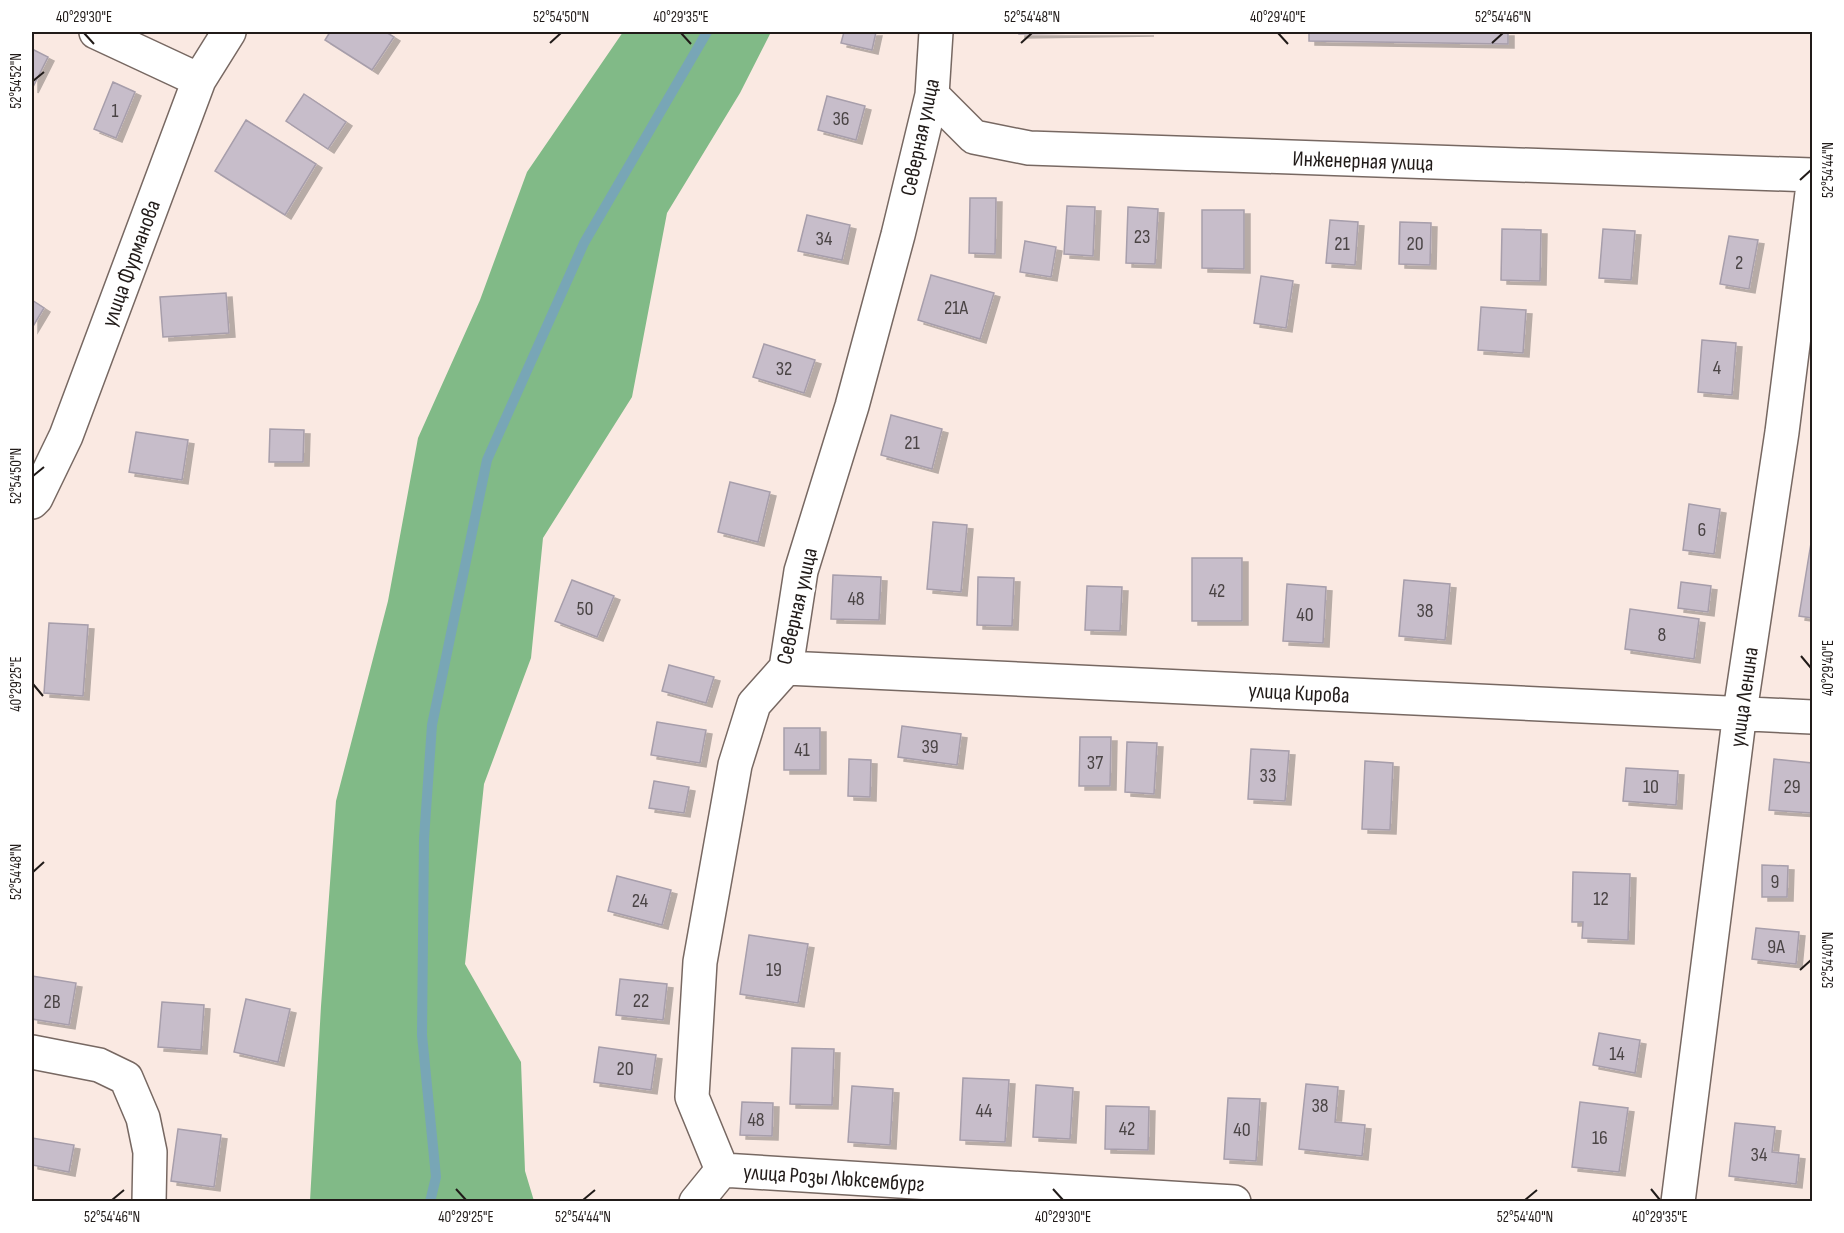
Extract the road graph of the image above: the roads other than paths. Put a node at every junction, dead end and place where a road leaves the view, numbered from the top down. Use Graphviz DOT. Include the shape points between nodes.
graph roads {
  1 [pos="96,32"];
  2 [pos="229,32"];
  3 [pos="936,32"];
  4 [pos="199,80"];
  5 [pos="932,95"];
  6 [pos="1812,176"];
  7 [pos="1812,193"];
  8 [pos="34,500"];
  9 [pos="786,668"];
  10 [pos="1740,712"];
  11 [pos="1812,717"];
  12 [pos="32,1052"];
  13 [pos="722,1170"];
  14 [pos="149,1202"];
  15 [pos="696,1202"];
  16 [pos="1234,1202"];
  17 [pos="1678,1202"];
  1 -- 4 [label="street"];
  2 -- 4 [label="street, улица Фурманова"];
  3 -- 5 [label="street, Северная улица"];
  4 -- 8 [label="street, улица Фурманова" via="66,436"];
  5 -- 6 [label="street, Инженерная улица" via="974,137 1029,148"];
  5 -- 9 [label="street, Северная улица" via="852,406 801,571"];
  7 -- 10 [label="street, улица Ленина" via="1782,432"];
  9 -- 10 [label="street, улица Кирова"];
  9 -- 13 [label="street, Северная улица" via="754,704 735,765 700,962 692,1097"];
  10 -- 11 [label="street, улица Кирова"];
  10 -- 17 [label="street, улица Ленина"];
  12 -- 14 [label="street" via="99,1065 126,1078 143,1118 150,1152"];
  13 -- 15 [label="street"];
  13 -- 16 [label="street, улица Розы Люксембург"];
}
